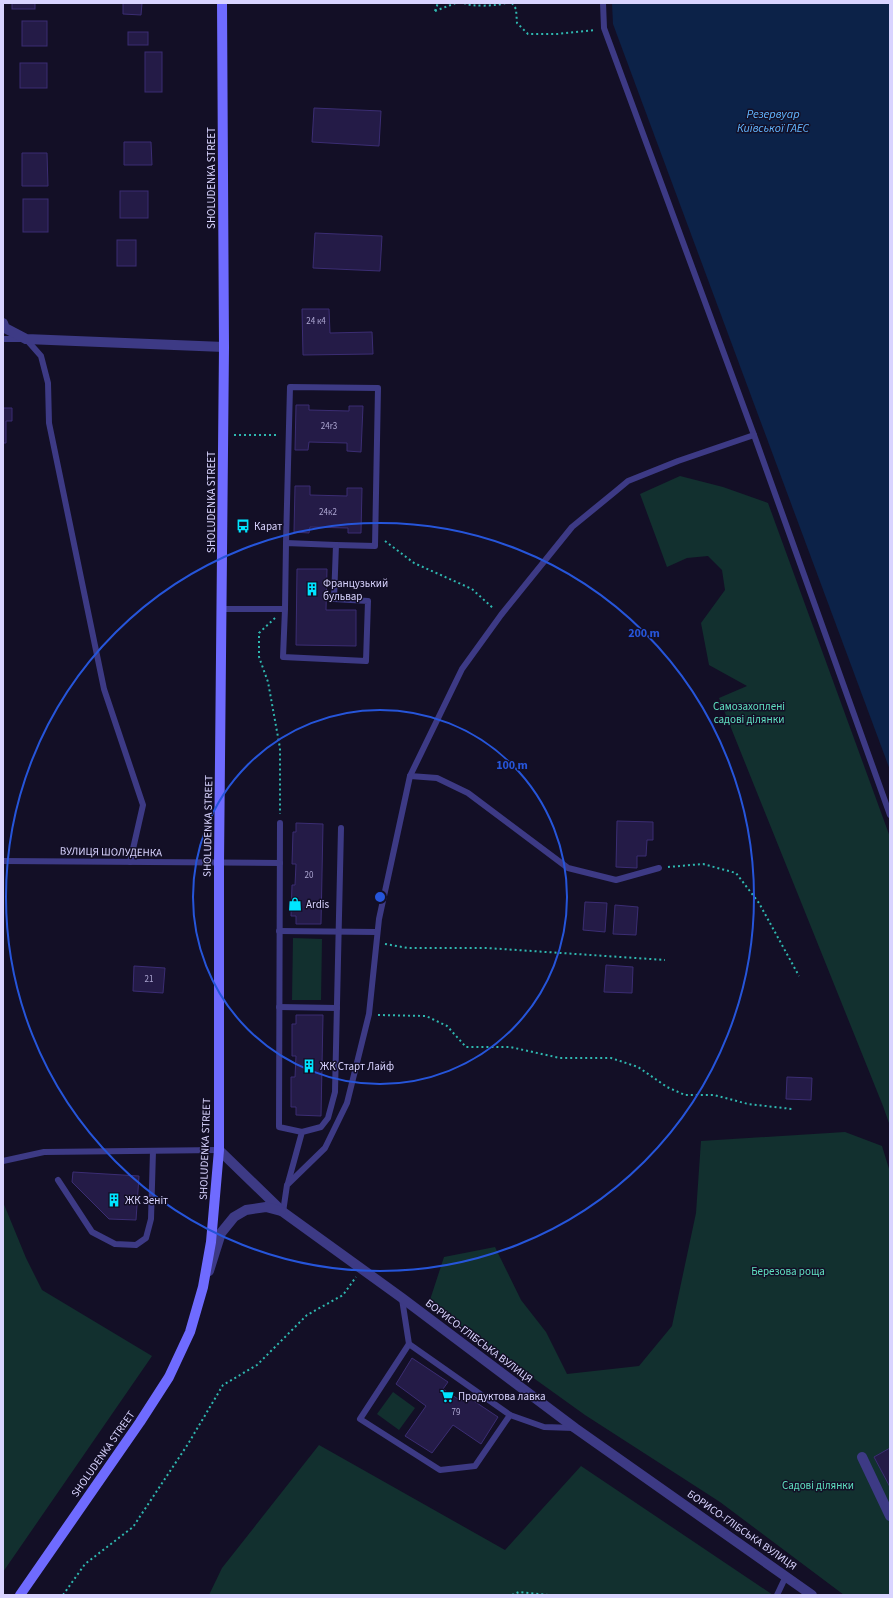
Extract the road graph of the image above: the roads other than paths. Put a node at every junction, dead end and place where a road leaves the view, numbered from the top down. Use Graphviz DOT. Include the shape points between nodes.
graph roads {
  1 [pos="222,3"];
  2 [pos="603,3"];
  3 [pos="3,323"];
  4 [pos="3,339"];
  5 [pos="26,339"];
  6 [pos="224,346"];
  7 [pos="754,435"];
  8 [pos="286,543"];
  9 [pos="336,545"];
  10 [pos="222,609"];
  11 [pos="285,609"];
  12 [pos="410,776"];
  13 [pos="890,815"];
  14 [pos="280,823"];
  15 [pos="341,828"];
  16 [pos="3,861"];
  17 [pos="130,862"];
  18 [pos="219,863"];
  19 [pos="280,863"];
  20 [pos="659,868"];
  21 [pos="279,931"];
  22 [pos="339,931"];
  23 [pos="377,932"];
  24 [pos="279,1007"];
  25 [pos="337,1008"];
  26 [pos="302,1132"];
  27 [pos="219,1150"];
  28 [pos="153,1151"];
  29 [pos="3,1161"];
  30 [pos="58,1180"];
  31 [pos="287,1185"];
  32 [pos="283,1212"];
  33 [pos="203,1287"];
  34 [pos="402,1298"];
  35 [pos="410,1344"];
  36 [pos="510,1415"];
  37 [pos="575,1428"];
  38 [pos="862,1457"];
  39 [pos="890,1516"];
  40 [pos="786,1576"];
  41 [pos="20,1595"];
  42 [pos="777,1595"];
  43 [pos="812,1595"];
  1 -- 6 [label="main road, SHOLUDENKA STREET"];
  2 -- 7 [label="lane" via="604,28"];
  3 -- 5 [label="street" via="5,328"];
  4 -- 5 [label="lane"];
  5 -- 6 [label="street"];
  5 -- 17 [label="lane" via="41,356 48,383 49,423 104,688 144,804"];
  6 -- 10 [label="main road, SHOLUDENKA STREET"];
  7 -- 12 [label="lane" via="628,481 572,527 462,669"];
  7 -- 13 [label="lane"];
  8 -- 9 [label="lane"];
  8 -- 9 [label="lane" via="290,387 378,388 375,546"];
  8 -- 11 [label="lane"];
  9 -- 11 [label="lane" via="334,599 368,601 366,661 283,657"];
  10 -- 11 [label="lane"];
  10 -- 18 [label="main road, SHOLUDENKA STREET"];
  12 -- 20 [label="lane" via="437,778 468,793 568,868 616,880"];
  12 -- 23 [label="lane"];
  14 -- 19 [label="lane"];
  15 -- 22 [label="lane"];
  16 -- 17 [label="lane, ВУЛИЦЯ ШОЛУДЕНКА"];
  17 -- 18 [label="lane, ВУЛИЦЯ ШОЛУДЕНКА"];
  18 -- 19 [label="lane, ВУЛИЦЯ ШОЛУДЕНКА"];
  18 -- 27 [label="main road, SHOLUDENKA STREET"];
  19 -- 21 [label="lane"];
  21 -- 22 [label="lane"];
  21 -- 24 [label="lane"];
  22 -- 23 [label="lane"];
  22 -- 25 [label="lane"];
  23 -- 31 [label="lane" via="369,1014 347,1103 325,1148"];
  24 -- 25 [label="lane"];
  24 -- 26 [label="lane" via="279,1127"];
  25 -- 26 [label="lane" via="335,1092 328,1118 321,1127"];
  26 -- 31 [label="lane"];
  27 -- 28 [label="lane"];
  27 -- 32 [label="street, БОРИСО-ГЛІБСЬКА ВУЛИЦЯ"];
  27 -- 33 [label="main road, SHOLUDENKA STREET" via="211,1242"];
  28 -- 29 [label="lane" via="44,1152"];
  28 -- 30 [label="lane" via="151,1219 146,1238 136,1245 115,1244 92,1232"];
  31 -- 32 [label="lane"];
  32 -- 33 [label="street" via="266,1207 246,1210 234,1217 221,1233"];
  32 -- 34 [label="street, БОРИСО-ГЛІБСЬКА ВУЛИЦЯ"];
  33 -- 41 [label="main road, SHOLUDENKA STREET" via="190,1332 169,1377"];
  34 -- 35 [label="lane"];
  34 -- 37 [label="street, БОРИСО-ГЛІБСЬКА ВУЛИЦЯ"];
  35 -- 36 [label="lane"];
  35 -- 36 [label="lane" via="360,1419 440,1470 475,1466"];
  36 -- 37 [label="lane" via="544,1427"];
  37 -- 40 [label="street, БОРИСО-ГЛІБСЬКА ВУЛИЦЯ"];
  38 -- 39 [label="street"];
  40 -- 42 [label="lane"];
  40 -- 43 [label="street, БОРИСО-ГЛІБСЬКА ВУЛИЦЯ"];
}
